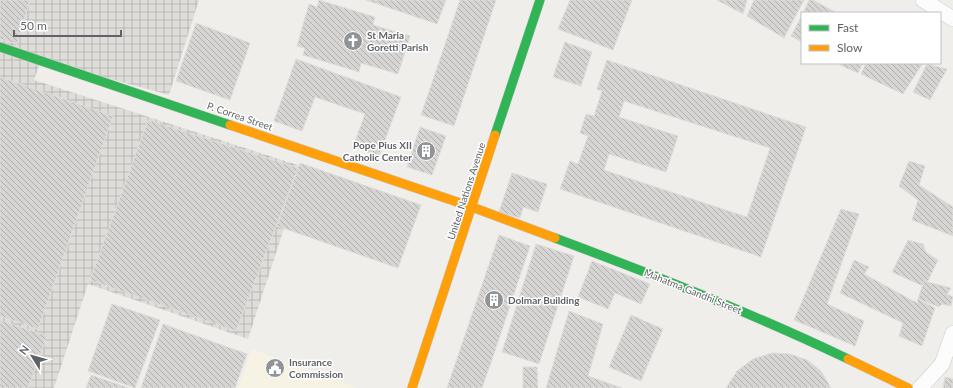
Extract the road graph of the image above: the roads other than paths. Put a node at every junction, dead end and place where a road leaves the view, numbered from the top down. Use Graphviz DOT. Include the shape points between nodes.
graph roads {
  1 [pos="540,0"];
  2 [pos="923,0"];
  3 [pos="953,20"];
  4 [pos="0,47"];
  5 [pos="472,207"];
  6 [pos="953,333"];
  7 [pos="948,365"];
  8 [pos="412,388"];
  9 [pos="908,388"];
  10 [pos="920,388"];
  1 -- 5 [label="street, United Nations Avenue"];
  2 -- 3 [label="street"];
  4 -- 5 [label="street, P. Correa Street"];
  5 -- 8 [label="street, United Nations Avenue"];
  5 -- 9 [label="street, Mahatma Gandhi Street" via="671,281 784,328"];
  6 -- 7 [label="street"];
  7 -- 10 [label="street"];
}
